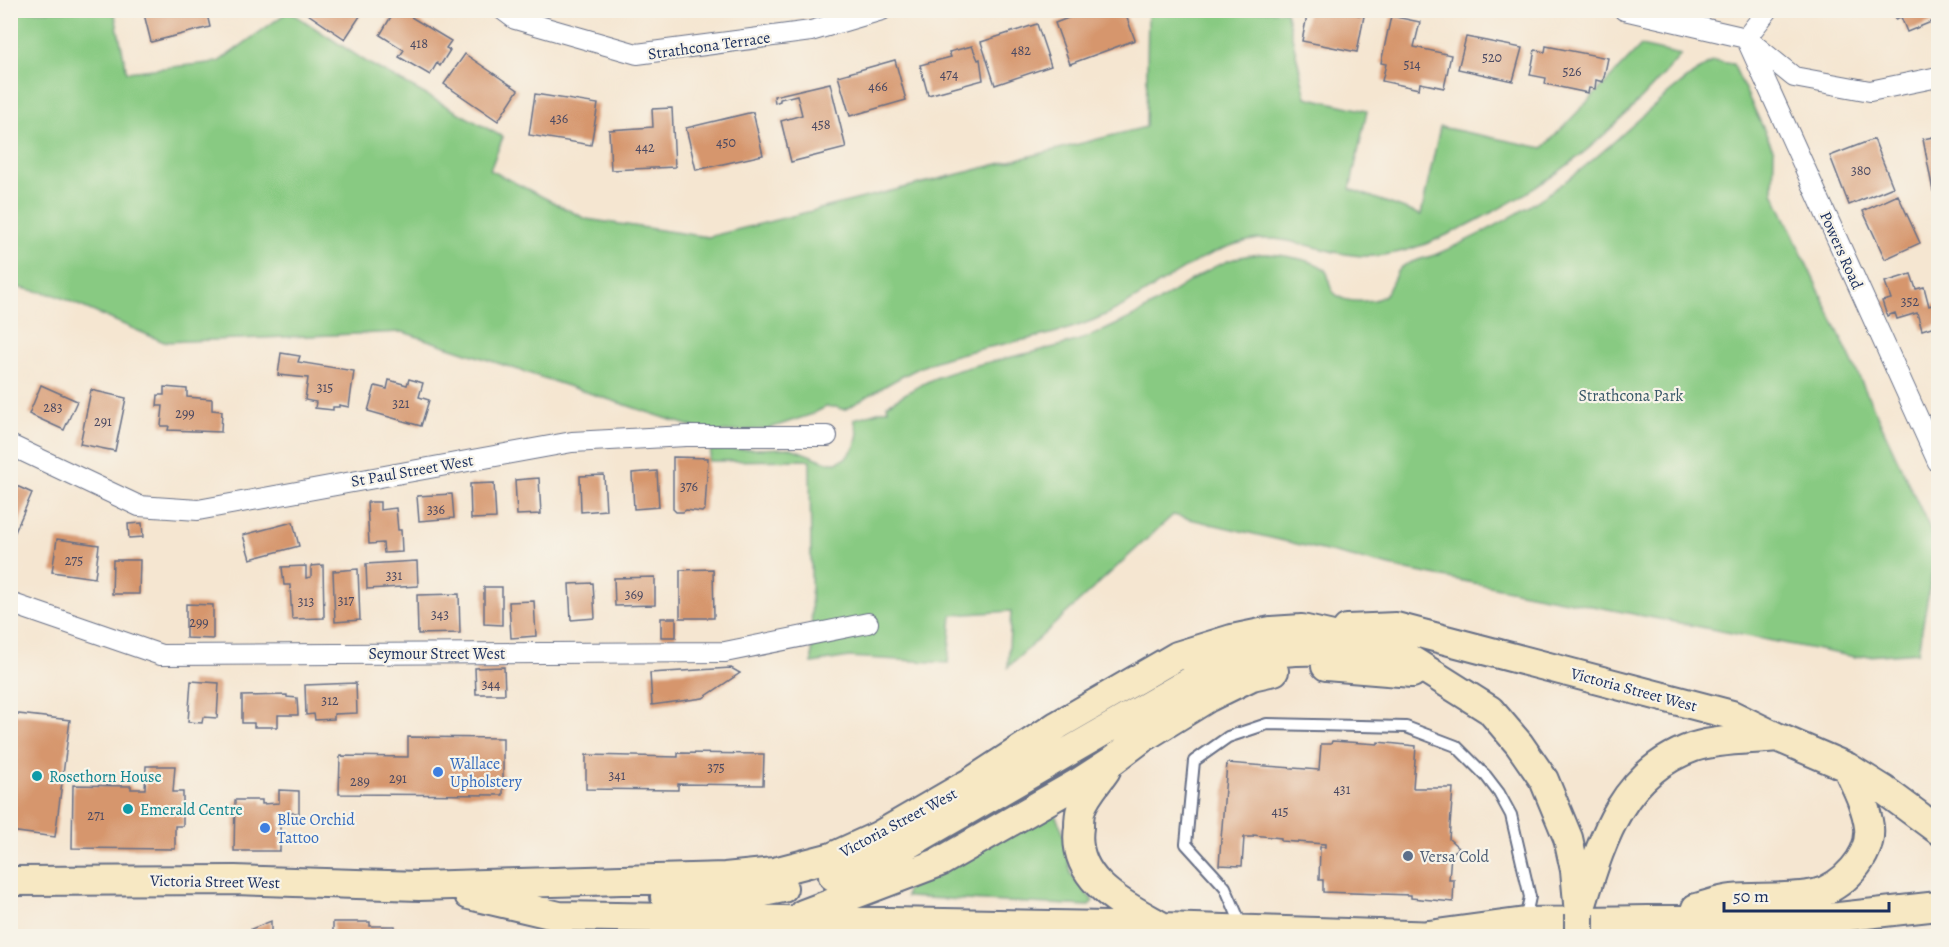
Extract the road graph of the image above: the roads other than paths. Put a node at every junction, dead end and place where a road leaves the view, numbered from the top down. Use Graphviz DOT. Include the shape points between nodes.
graph roads {
  1 [pos="503,10"];
  2 [pos="882,10"];
  3 [pos="1624,10"];
  4 [pos="1768,10"];
  5 [pos="1746,38"];
  6 [pos="1938,77"];
  7 [pos="828,436"];
  8 [pos="10,445"];
  9 [pos="1938,462"];
  10 [pos="10,603"];
  11 [pos="868,623"];
  12 [pos="1302,629"];
  13 [pos="1412,673"];
  14 [pos="1448,682"];
  15 [pos="1777,737"];
  16 [pos="1112,761"];
  17 [pos="1847,767"];
  18 [pos="1938,830"];
  19 [pos="10,881"];
  20 [pos="420,886"];
  21 [pos="459,893"];
  22 [pos="1938,906"];
  23 [pos="787,920"];
  24 [pos="1648,920"];
  25 [pos="1579,925"];
  26 [pos="1162,927"];
  27 [pos="1244,929"];
  28 [pos="1519,929"];
  29 [pos="1434,936"];
  1 -- 2 [label="street, Strathcona Terrace" via="515,19 637,54 811,31"];
  3 -- 5 [label="street"];
  4 -- 5 [label="street"];
  5 -- 6 [label="street" via="1794,77 1870,92"];
  5 -- 9 [label="street, Powers Road"];
  7 -- 8 [label="street, St Paul Street West" via="686,436 572,442 198,510 139,506"];
  10 -- 11 [label="street, Seymour Street West" via="161,655 725,652"];
  12 -- 14 [label="main road, Victoria Street West" via="1395,650"];
  12 -- 15 [label="main road, Victoria Street West" via="1396,627 1732,715"];
  12 -- 20 [label="main road, Victoria Street West" via="1232,639 1177,656 878,836 832,857 774,872 725,877"];
  13 -- 14 [label="main road"];
  13 -- 16 [label="main road" via="1337,666 1290,668 1252,676 1209,697"];
  13 -- 21 [label="main road" via="1338,652 1291,651 1245,659 1194,679 900,849 839,874 786,888 728,899"];
  14 -- 25 [label="main road, Victoria Street West" via="1490,710 1544,780 1568,838"];
  15 -- 17 [label="main road, Victoria Street West"];
  15 -- 25 [label="main road" via="1695,747 1660,762 1638,782 1618,808 1594,866"];
  16 -- 23 [label="main road" via="940,862"];
  16 -- 26 [label="main road" via="1081,808 1077,841 1082,861 1096,882 1118,901"];
  17 -- 18 [label="main road, Victoria Street West"];
  17 -- 24 [label="main road" via="1864,802 1868,841 1852,871 1836,885 1815,894 1728,899"];
  19 -- 20 [label="main road, Victoria Street West" via="235,880"];
  20 -- 21 [label="main road, Victoria Street West"];
  21 -- 23 [label="main road, Victoria Street West" via="559,916"];
  22 -- 24 [label="main road" via="1839,917"];
  23 -- 26 [label="main road, Victoria Street West"];
  24 -- 28 [label="main road, Victoria Street West"];
  26 -- 27 [label="main road, Victoria Street West"];
  27 -- 28 [label="lane" via="1224,887 1186,844 1194,760 1228,737 1267,724 1406,727 1456,747 1486,776 1511,815 1530,897"];
  27 -- 29 [label="main road, Victoria Street West"];
  28 -- 29 [label="main road, Victoria Street West"];
}
